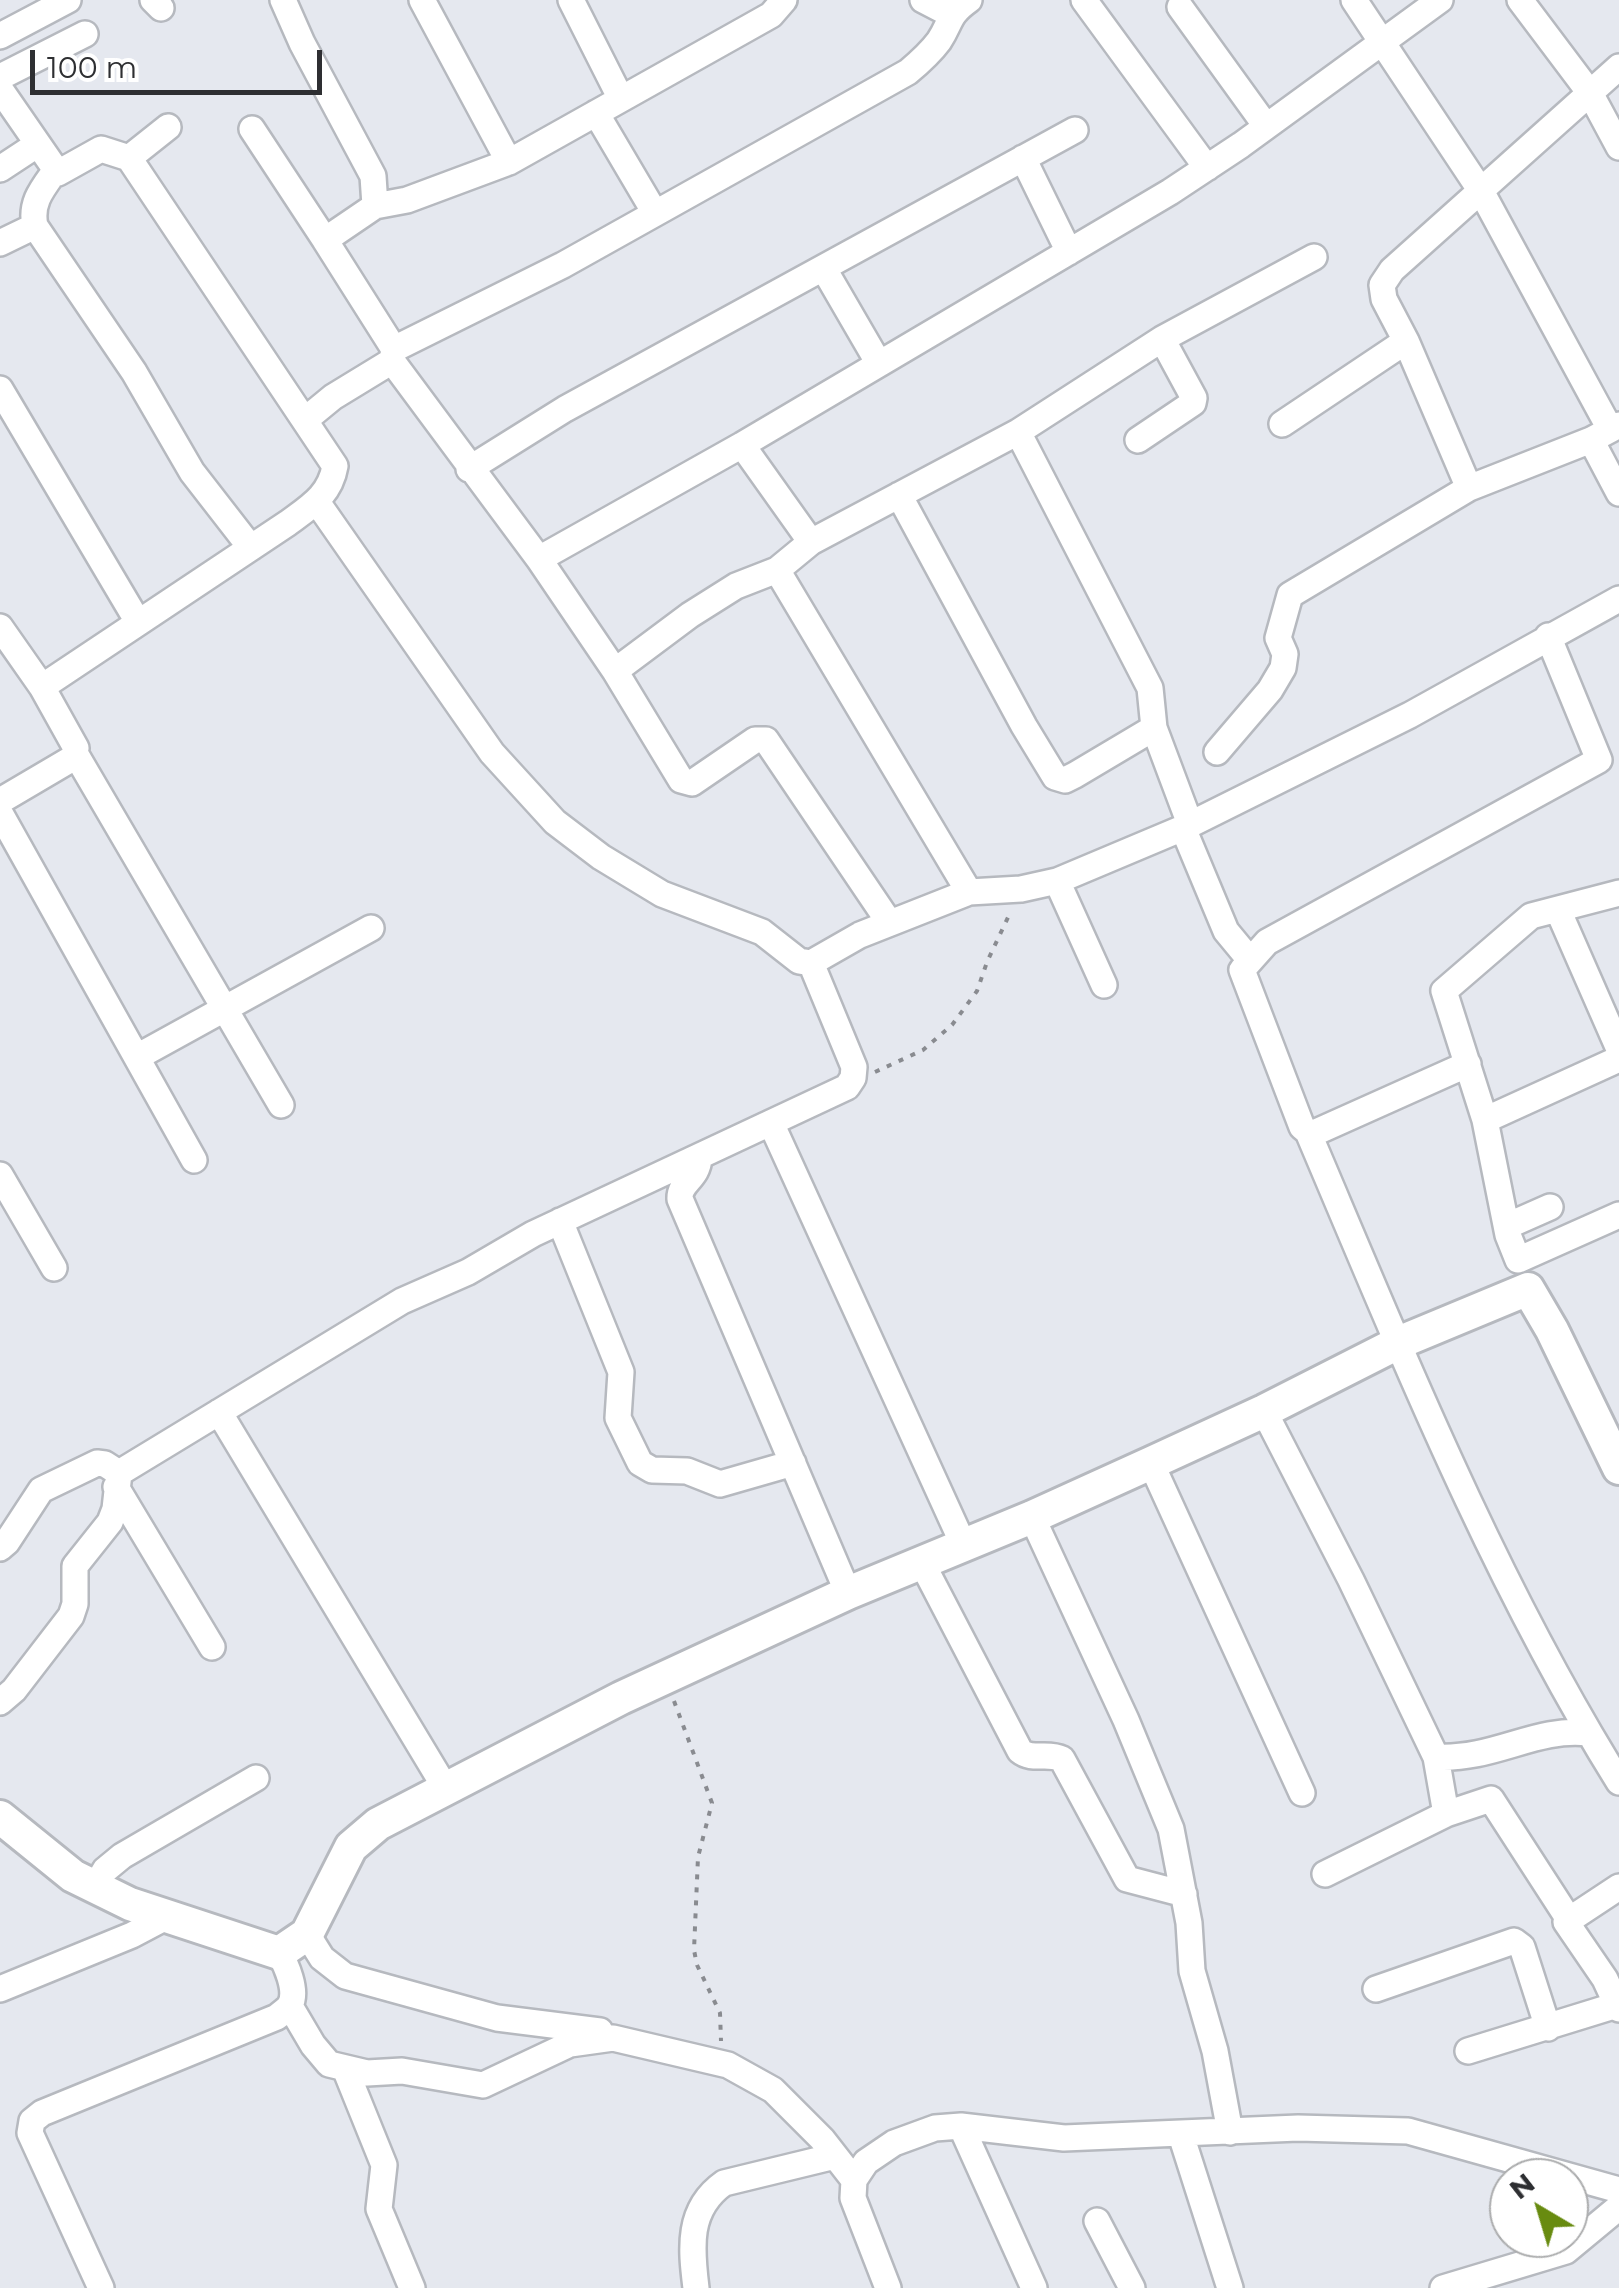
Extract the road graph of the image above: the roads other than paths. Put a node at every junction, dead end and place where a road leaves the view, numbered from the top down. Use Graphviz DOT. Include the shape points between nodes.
graph roads {
  1 [pos="68,0"];
  2 [pos="283,0"];
  3 [pos="422,0"];
  4 [pos="571,0"];
  5 [pos="784,0"];
  6 [pos="923,0"];
  7 [pos="1084,0"];
  8 [pos="1354,0"];
  9 [pos="1440,0"];
  10 [pos="1520,0"];
  11 [pos="960,7"];
  12 [pos="1180,7"];
  13 [pos="21,11"];
  14 [pos="85,34"];
  15 [pos="0,36"];
  16 [pos="1382,40"];
  17 [pos="1619,67"];
  18 [pos="0,77"];
  19 [pos="0,89"];
  20 [pos="1590,94"];
  21 [pos="621,99"];
  22 [pos="596,114"];
  23 [pos="9,124"];
  24 [pos="1266,126"];
  25 [pos="168,127"];
  26 [pos="252,129"];
  27 [pos="1075,130"];
  28 [pos="38,144"];
  29 [pos="1619,147"];
  30 [pos="129,158"];
  31 [pos="1022,158"];
  32 [pos="509,162"];
  33 [pos="1207,168"];
  34 [pos="0,169"];
  35 [pos="54,171"];
  36 [pos="1481,192"];
  37 [pos="376,206"];
  38 [pos="655,213"];
  39 [pos="35,226"];
  40 [pos="324,240"];
  41 [pos="0,243"];
  42 [pos="1069,252"];
  43 [pos="1314,257"];
  44 [pos="824,269"];
  45 [pos="1162,339"];
  46 [pos="1406,342"];
  47 [pos="393,355"];
  48 [pos="878,362"];
  49 [pos="0,389"];
  50 [pos="305,420"];
  51 [pos="1282,424"];
  52 [pos="1607,431"];
  53 [pos="1018,432"];
  54 [pos="1138,440"];
  55 [pos="742,445"];
  56 [pos="469,470"];
  57 [pos="1469,488"];
  58 [pos="1619,493"];
  59 [pos="899,495"];
  60 [pos="317,502"];
  61 [pos="811,542"];
  62 [pos="251,548"];
  63 [pos="539,560"];
  64 [pos="777,570"];
  65 [pos="1619,598"];
  66 [pos="138,622"];
  67 [pos="0,626"];
  68 [pos="1548,636"];
  69 [pos="615,671"];
  70 [pos="42,687"];
  71 [pos="1154,728"];
  72 [pos="1217,752"];
  73 [pos="76,753"];
  74 [pos="0,801"];
  75 [pos="0,813"];
  76 [pos="1186,826"];
  77 [pos="1056,881"];
  78 [pos="970,892"];
  79 [pos="1619,893"];
  80 [pos="1558,910"];
  81 [pos="889,922"];
  82 [pos="371,928"];
  83 [pos="1250,960"];
  84 [pos="811,964"];
  85 [pos="1104,985"];
  86 [pos="225,1009"];
  87 [pos="1619,1050"];
  88 [pos="137,1057"];
  89 [pos="1619,1059"];
  90 [pos="1468,1064"];
  91 [pos="281,1105"];
  92 [pos="1485,1120"];
  93 [pos="771,1124"];
  94 [pos="1308,1132"];
  95 [pos="698,1158"];
  96 [pos="194,1160"];
  97 [pos="0,1174"];
  98 [pos="1550,1207"];
  99 [pos="1619,1215"];
  100 [pos="560,1221"];
  101 [pos="1508,1226"];
  102 [pos="54,1268"];
  103 [pos="1523,1275"];
  104 [pos="1398,1342"];
  105 [pos="1264,1411"];
  106 [pos="220,1412"];
  107 [pos="793,1463"];
  108 [pos="1151,1463"];
  109 [pos="1619,1468"];
  110 [pos="118,1480"];
  111 [pos="1032,1518"];
  112 [pos="964,1546"];
  113 [pos="0,1548"];
  114 [pos="922,1563"];
  115 [pos="848,1593"];
  116 [pos="212,1647"];
  117 [pos="3,1693"];
  118 [pos="1588,1733"];
  119 [pos="1436,1757"];
  120 [pos="256,1778"];
  121 [pos="1619,1782"];
  122 [pos="446,1789"];
  123 [pos="1302,1793"];
  124 [pos="1446,1814"];
  125 [pos="0,1817"];
  126 [pos="1326,1874"];
  127 [pos="95,1887"];
  128 [pos="1619,1887"];
  129 [pos="1184,1894"];
  130 [pos="168,1916"];
  131 [pos="1568,1918"];
  132 [pos="307,1934"];
  133 [pos="279,1953"];
  134 [pos="0,1989"];
  135 [pos="1376,1989"];
  136 [pos="290,2006"];
  137 [pos="1618,2007"];
  138 [pos="1548,2028"];
  139 [pos="613,2038"];
  140 [pos="1468,2052"];
  141 [pos="346,2071"];
  142 [pos="961,2126"];
  143 [pos="1230,2132"];
  144 [pos="1180,2135"];
  145 [pos="835,2156"];
  146 [pos="854,2180"];
  147 [pos="1619,2190"];
  148 [pos="1619,2207"];
  149 [pos="1097,2221"];
  150 [pos="101,2288"];
  151 [pos="412,2288"];
  152 [pos="696,2288"];
  153 [pos="888,2288"];
  154 [pos="1034,2288"];
  155 [pos="1132,2288"];
  156 [pos="1230,2288"];
  157 [pos="1442,2288"];
  1 -- 13 [label="street"];
  2 -- 37 [label="street" via="372,176"];
  3 -- 32 [label="street"];
  4 -- 21 [label="street"];
  5 -- 21 [label="street" via="771,15"];
  6 -- 11 [label="street"];
  7 -- 33 [label="street"];
  8 -- 16 [label="street"];
  9 -- 16 [label="street"];
  10 -- 20 [label="street"];
  11 -- 38 [label="street" via="930,54 908,72"];
  12 -- 24 [label="street"];
  13 -- 15 [label="street"];
  14 -- 18 [label="street"];
  16 -- 24 [label="street"];
  16 -- 36 [label="street"];
  17 -- 20 [label="street"];
  19 -- 23 [label="street"];
  20 -- 29 [label="street"];
  20 -- 36 [label="street"];
  21 -- 22 [label="street"];
  22 -- 32 [label="street"];
  22 -- 38 [label="street"];
  23 -- 28 [label="street"];
  24 -- 33 [label="street"];
  25 -- 30 [label="street"];
  26 -- 40 [label="street"];
  27 -- 31 [label="street"];
  28 -- 34 [label="street"];
  28 -- 35 [label="street"];
  30 -- 35 [label="street" via="101,149 63,174"];
  30 -- 50 [label="street"];
  31 -- 42 [label="street"];
  31 -- 44 [label="street"];
  32 -- 37 [label="street"];
  33 -- 42 [label="street"];
  35 -- 39 [label="street" via="32,212"];
  36 -- 46 [label="street" via="1382,286"];
  36 -- 52 [label="street"];
  37 -- 40 [label="street"];
  38 -- 47 [label="street"];
  39 -- 41 [label="street"];
  39 -- 62 [label="street" via="192,472"];
  40 -- 47 [label="street"];
  42 -- 48 [label="street"];
  43 -- 45 [label="street"];
  44 -- 48 [label="street"];
  44 -- 56 [label="street" via="566,409"];
  45 -- 53 [label="street"];
  45 -- 54 [label="street" via="1193,403"];
  46 -- 51 [label="street"];
  46 -- 57 [label="street"];
  47 -- 50 [label="street"];
  47 -- 56 [label="street"];
  48 -- 55 [label="street"];
  49 -- 66 [label="street"];
  50 -- 60 [label="street" via="335,466 332,484"];
  52 -- 57 [label="street"];
  52 -- 58 [label="street"];
  53 -- 59 [label="street"];
  53 -- 71 [label="street" via="1150,688"];
  55 -- 61 [label="street"];
  55 -- 63 [label="street"];
  56 -- 63 [label="street"];
  57 -- 72 [label="street" via="1290,595 1278,638 1283,668"];
  59 -- 61 [label="street"];
  59 -- 71 [label="street" via="1055,777 1076,775"];
  60 -- 62 [label="street"];
  60 -- 84 [label="street" via="492,753 555,822 662,894 762,932"];
  61 -- 64 [label="street"];
  62 -- 66 [label="street"];
  63 -- 69 [label="street"];
  64 -- 69 [label="street" via="736,586"];
  64 -- 78 [label="street"];
  65 -- 68 [label="street"];
  66 -- 70 [label="street"];
  67 -- 70 [label="street"];
  68 -- 76 [label="street" via="1410,715"];
  68 -- 83 [label="street" via="1599,760 1267,942"];
  69 -- 81 [label="street" via="686,783 755,740 766,740"];
  70 -- 73 [label="street"];
  71 -- 76 [label="street"];
  73 -- 74 [label="street"];
  73 -- 86 [label="street"];
  75 -- 88 [label="street"];
  76 -- 77 [label="street"];
  76 -- 83 [label="street" via="1226,931"];
  77 -- 78 [label="street"];
  77 -- 85 [label="street"];
  78 -- 81 [label="street"];
  79 -- 80 [label="street"];
  80 -- 87 [label="street"];
  80 -- 90 [label="street" via="1531,916 1444,990"];
  81 -- 84 [label="street"];
  82 -- 86 [label="street"];
  83 -- 94 [label="street" via="1242,970"];
  84 -- 93 [label="street" via="854,1066 853,1078"];
  86 -- 88 [label="street"];
  86 -- 91 [label="street"];
  88 -- 96 [label="street"];
  89 -- 92 [label="street"];
  90 -- 92 [label="street"];
  90 -- 94 [label="street"];
  92 -- 101 [label="street"];
  93 -- 95 [label="street"];
  93 -- 112 [label="street"];
  94 -- 104 [label="street"];
  95 -- 100 [label="street"];
  95 -- 107 [label="street" via="680,1199"];
  97 -- 102 [label="street"];
  98 -- 101 [label="street"];
  99 -- 103 [label="street"];
  100 -- 106 [label="street" via="402,1301"];
  100 -- 107 [label="street" via="620,1372 618,1418 640,1463 720,1484"];
  101 -- 103 [label="street"];
  103 -- 104 [label="main road"];
  103 -- 109 [label="main road"];
  104 -- 105 [label="main road"];
  104 -- 118 [label="street" via="1506,1579"];
  105 -- 108 [label="main road"];
  105 -- 119 [label="street"];
  106 -- 110 [label="street"];
  106 -- 122 [label="street"];
  107 -- 115 [label="street"];
  108 -- 111 [label="main road"];
  108 -- 123 [label="street"];
  110 -- 113 [label="street" via="97,1463 41,1490"];
  110 -- 116 [label="street"];
  110 -- 117 [label="street" via="110,1522 75,1566 71,1616"];
  111 -- 112 [label="main road"];
  111 -- 129 [label="street" via="1171,1829"];
  112 -- 114 [label="main road"];
  114 -- 115 [label="main road"];
  114 -- 129 [label="street" via="1020,1751 1062,1759 1126,1878"];
  115 -- 122 [label="main road"];
  118 -- 119 [label="street" via="1565,1730 1475,1756"];
  118 -- 121 [label="street"];
  119 -- 124 [label="street"];
  120 -- 127 [label="street" via="122,1856"];
  122 -- 132 [label="main road" via="378,1824 350,1847"];
  124 -- 126 [label="street"];
  124 -- 131 [label="street" via="1491,1799"];
  125 -- 127 [label="main road"];
  127 -- 130 [label="main road"];
  128 -- 131 [label="street"];
  129 -- 143 [label="street" via="1192,1970"];
  130 -- 133 [label="main road"];
  130 -- 134 [label="street"];
  131 -- 137 [label="street" via="1566,1926"];
  132 -- 133 [label="main road"];
  132 -- 139 [label="street" via="345,1976 496,2018"];
  133 -- 136 [label="street" via="288,1971"];
  135 -- 138 [label="street" via="1514,1942 1522,1946"];
  136 -- 141 [label="street" via="329,2064"];
  136 -- 150 [label="street" via="32,2121 30,2133"];
  137 -- 138 [label="street"];
  138 -- 140 [label="street"];
  139 -- 141 [label="street" via="570,2044 483,2085 402,2071"];
  139 -- 145 [label="street" via="728,2065 774,2090"];
  141 -- 151 [label="street" via="384,2164 379,2209"];
  142 -- 144 [label="street" via="1064,2138"];
  142 -- 146 [label="street" via="894,2142"];
  142 -- 154 [label="street"];
  143 -- 144 [label="street"];
  143 -- 147 [label="street" via="1408,2130"];
  144 -- 156 [label="street"];
  145 -- 146 [label="street"];
  145 -- 152 [label="street" via="714,2190 690,2239"];
  146 -- 153 [label="street" via="853,2198"];
  148 -- 157 [label="street" via="1566,2251"];
  149 -- 155 [label="street"];
}
